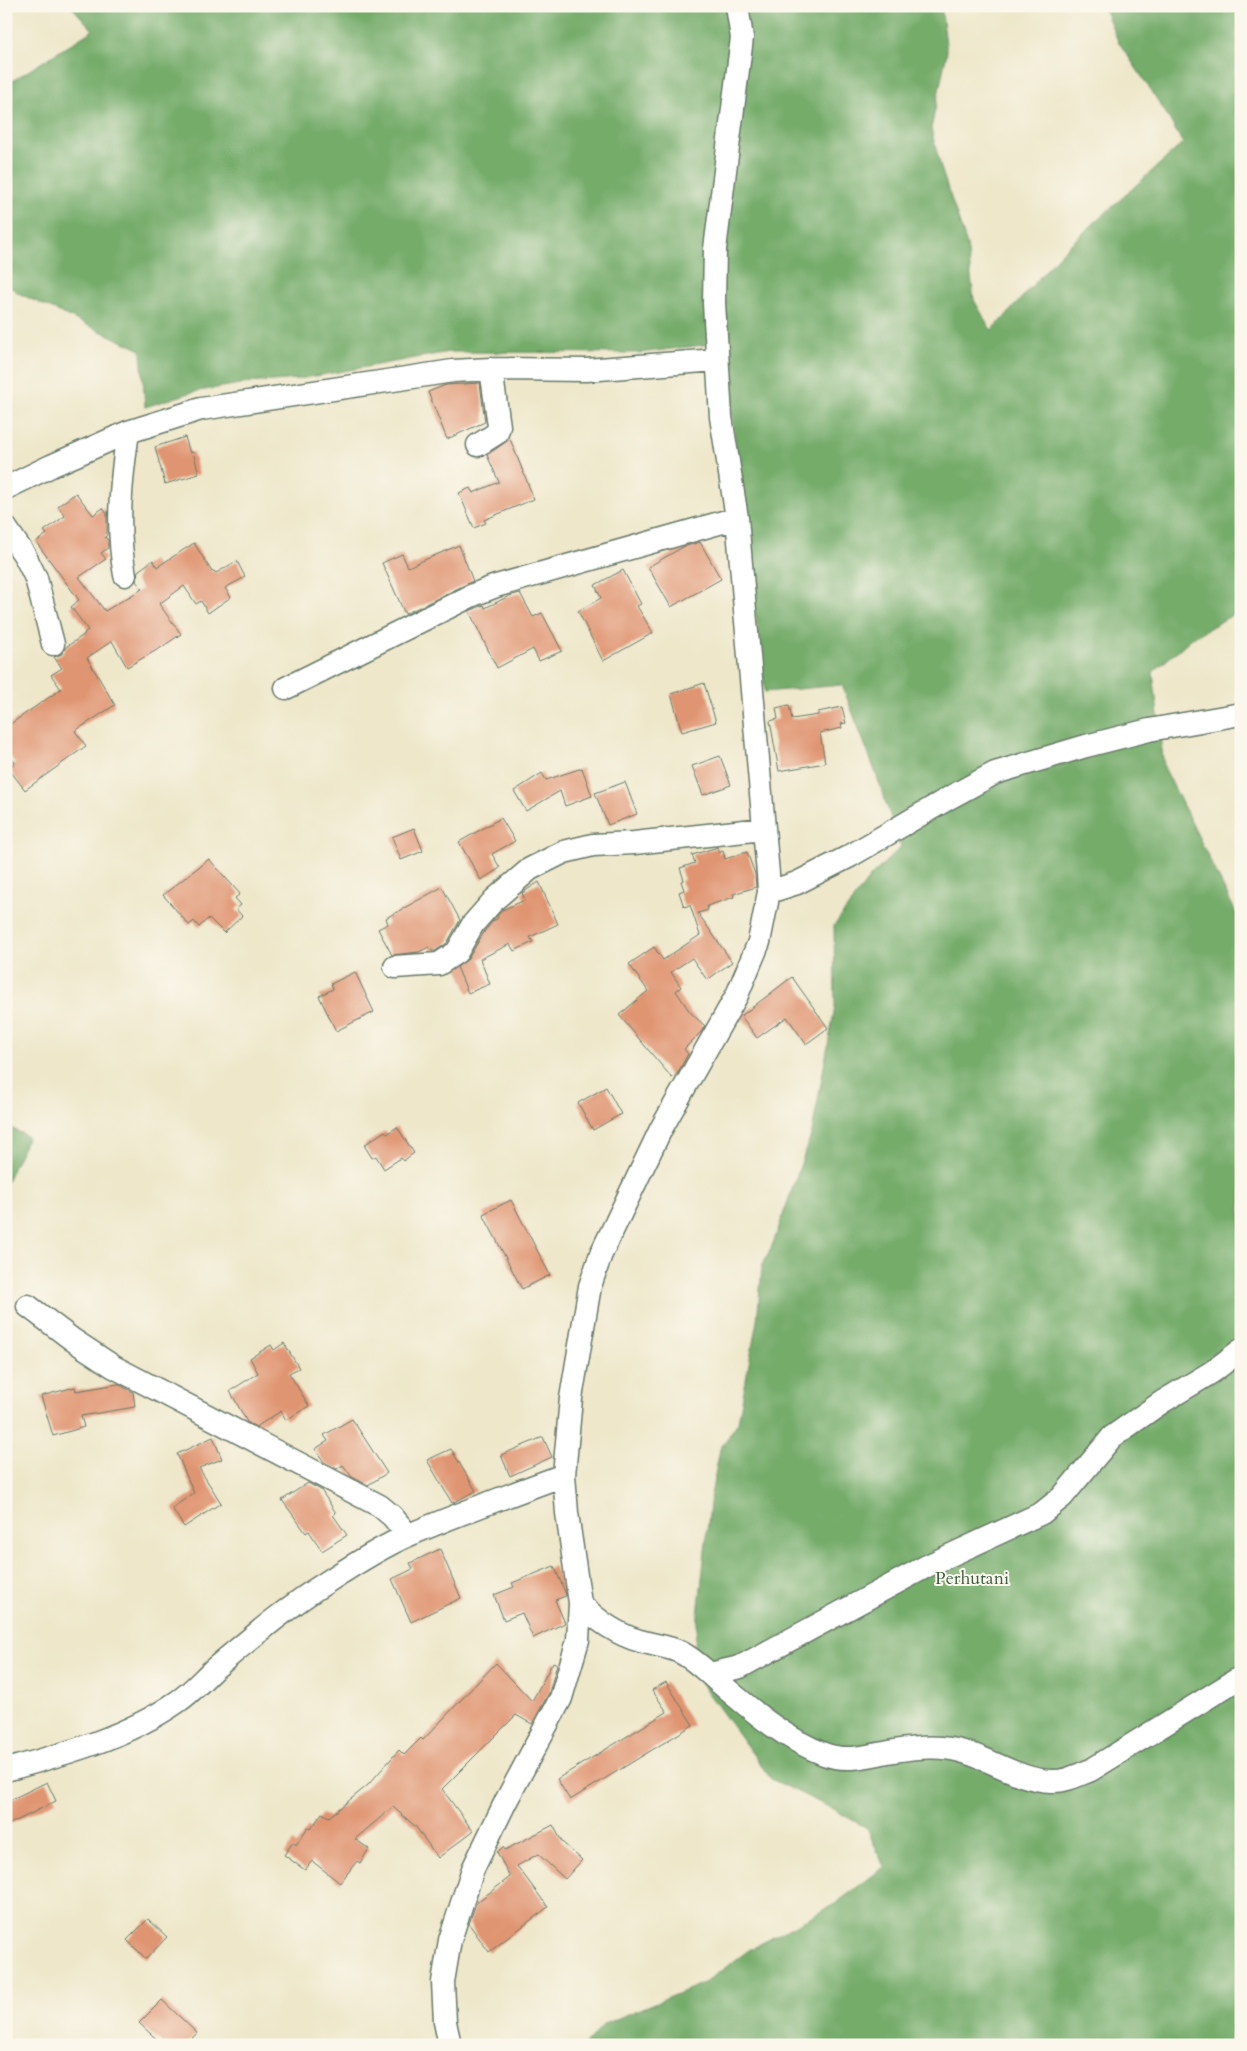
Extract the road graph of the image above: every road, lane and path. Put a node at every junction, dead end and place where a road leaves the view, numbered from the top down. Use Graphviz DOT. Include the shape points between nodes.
graph roads {
  1 [pos="737,6"];
  2 [pos="716,360"];
  3 [pos="491,368"];
  4 [pos="128,432"];
  5 [pos="478,445"];
  6 [pos="6,488"];
  7 [pos="737,518"];
  8 [pos="6,528"];
  9 [pos="125,575"];
  10 [pos="53,644"];
  11 [pos="286,688"];
  12 [pos="1241,714"];
  13 [pos="763,829"];
  14 [pos="769,892"];
  15 [pos="395,967"];
  16 [pos="28,1306"];
  17 [pos="1241,1350"];
  18 [pos="564,1475"];
  19 [pos="408,1535"];
  20 [pos="580,1604"];
  21 [pos="710,1674"];
  22 [pos="1241,1677"];
  23 [pos="6,1770"];
  24 [pos="450,2045"];
  1 -- 2 [label="street" via="742,38 715,250"];
  2 -- 3 [label="street" via="586,370"];
  2 -- 7 [label="street" via="721,417"];
  3 -- 4 [label="street" via="201,409"];
  3 -- 5 [label="street" via="499,426 497,433"];
  4 -- 6 [label="street"];
  4 -- 9 [label="street" via="122,470 120,548"];
  7 -- 11 [label="street" via="496,586"];
  7 -- 13 [label="street"];
  8 -- 10 [label="street" via="36,578"];
  12 -- 14 [label="street" via="1149,730 995,774 850,856 796,883"];
  13 -- 14 [label="street"];
  13 -- 15 [label="street" via="634,843 593,844 564,852 530,870 495,899 451,956 439,964"];
  14 -- 18 [label="street" via="759,942 737,995 661,1129 601,1254 584,1313"];
  16 -- 19 [label="street" via="114,1367 380,1506"];
  17 -- 21 [label="street" via="1112,1437 1062,1496 1042,1513 927,1566 740,1666"];
  18 -- 19 [label="street"];
  18 -- 20 [label="street"];
  19 -- 23 [label="street" via="319,1587 248,1641 178,1702 103,1740"];
  20 -- 21 [label="street" via="606,1625 639,1641 679,1651"];
  20 -- 24 [label="street" via="578,1640 561,1698 473,1869 450,1940 444,1982 445,2022"];
  21 -- 22 [label="street" via="765,1721 793,1740 825,1754 848,1760 895,1750 951,1749 972,1754 1022,1775 1051,1781 1091,1770"];
}
